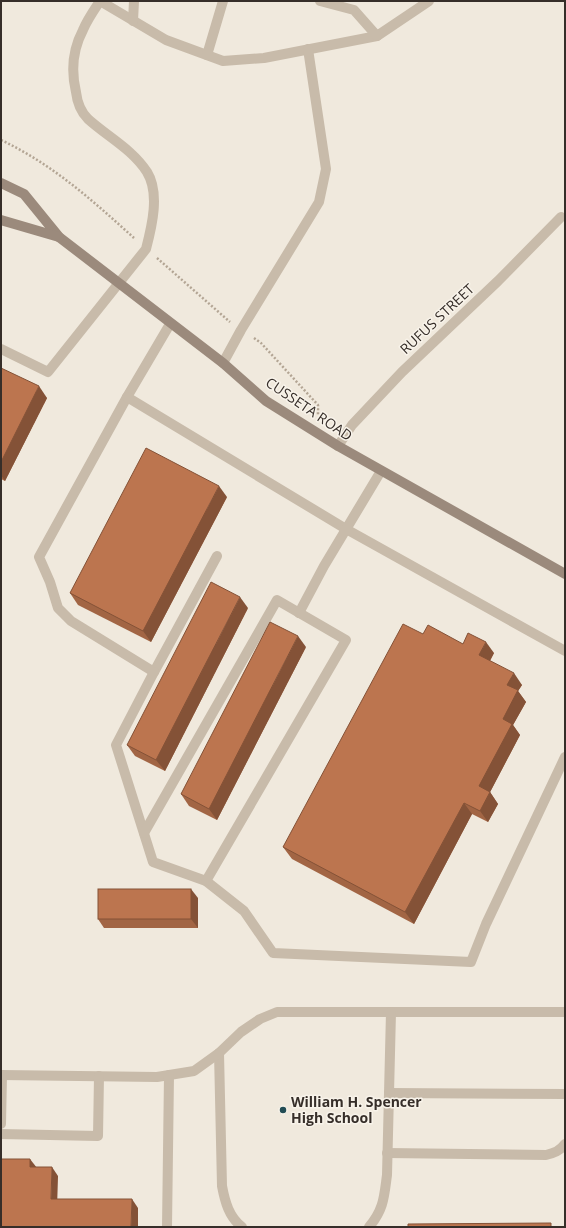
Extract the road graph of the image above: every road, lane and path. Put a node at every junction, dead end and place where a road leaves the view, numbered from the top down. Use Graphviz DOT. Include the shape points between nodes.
graph roads {
  1 [pos="100,1"];
  2 [pos="134,1"];
  3 [pos="223,1"];
  4 [pos="320,1"];
  5 [pos="429,1"];
  6 [pos="133,21"];
  7 [pos="377,36"];
  8 [pos="308,49"];
  9 [pos="207,55"];
  10 [pos="1,140"];
  11 [pos="1,183"];
  12 [pos="561,217"];
  13 [pos="1,220"];
  14 [pos="59,237"];
  15 [pos="146,249"];
  16 [pos="119,284"];
  17 [pos="170,324"];
  18 [pos="241,330"];
  19 [pos="1,349"];
  20 [pos="223,363"];
  21 [pos="127,397"];
  22 [pos="319,434"];
  23 [pos="338,446"];
  24 [pos="380,471"];
  25 [pos="346,529"];
  26 [pos="218,556"];
  27 [pos="565,574"];
  28 [pos="299,613"];
  29 [pos="565,650"];
  30 [pos="154,672"];
  31 [pos="565,757"];
  32 [pos="144,833"];
  33 [pos="206,881"];
  34 [pos="391,1012"];
  35 [pos="565,1012"];
  36 [pos="219,1053"];
  37 [pos="1,1075"];
  38 [pos="169,1075"];
  39 [pos="99,1076"];
  40 [pos="389,1093"];
  41 [pos="565,1094"];
  42 [pos="1,1124"];
  43 [pos="1,1134"];
  44 [pos="565,1144"];
  45 [pos="387,1153"];
  46 [pos="167,1227"];
  47 [pos="242,1227"];
  48 [pos="369,1227"];
  1 -- 6 [label="street"];
  1 -- 15 [label="street" via="82,30 74,57 73,80 78,103 87,118 130,152 147,172 153,191 154,212"];
  2 -- 6 [label="street"];
  3 -- 9 [label="street"];
  4 -- 7 [label="street" via="354,10"];
  5 -- 7 [label="street"];
  6 -- 9 [label="street" via="166,40"];
  7 -- 8 [label="street"];
  8 -- 9 [label="street" via="264,58 236,60 222,60"];
  8 -- 18 [label="street" via="326,169 319,202"];
  10 -- 15 [label="path" via="45,164 75,186"];
  11 -- 14 [label="street, CUSSETA ROAD" via="24,194"];
  12 -- 23 [label="street, RUFUS STREET" via="402,372 352,425"];
  13 -- 14 [label="street, CUSSETA ROAD"];
  14 -- 16 [label="street, CUSSETA ROAD"];
  15 -- 16 [label="street"];
  15 -- 18 [label="path" via="228,322"];
  16 -- 17 [label="street, CUSSETA ROAD"];
  16 -- 19 [label="street" via="48,372"];
  17 -- 20 [label="street, CUSSETA ROAD"];
  17 -- 21 [label="street"];
  18 -- 20 [label="street"];
  18 -- 22 [label="path" via="261,343 318,405"];
  20 -- 22 [label="street, CUSSETA ROAD" via="266,401"];
  21 -- 25 [label="street"];
  21 -- 30 [label="street" via="39,557 58,608 71,620"];
  22 -- 23 [label="street, CUSSETA ROAD"];
  23 -- 24 [label="street, CUSSETA ROAD"];
  24 -- 25 [label="street"];
  24 -- 27 [label="street, CUSSETA ROAD"];
  25 -- 28 [label="street"];
  25 -- 29 [label="street"];
  26 -- 30 [label="street"];
  28 -- 32 [label="street" via="277,600"];
  28 -- 33 [label="street" via="346,640"];
  30 -- 32 [label="street" via="116,745"];
  31 -- 33 [label="street" via="489,917 471,962 273,953 244,912"];
  32 -- 33 [label="street" via="153,862"];
  34 -- 35 [label="street"];
  34 -- 36 [label="street" via="277,1012 260,1019 241,1032"];
  34 -- 40 [label="street"];
  36 -- 38 [label="street" via="194,1071"];
  36 -- 47 [label="street" via="222,1186 226,1205"];
  37 -- 39 [label="street"];
  37 -- 42 [label="street"];
  38 -- 39 [label="street"];
  38 -- 46 [label="street"];
  39 -- 43 [label="street" via="98,1136"];
  40 -- 41 [label="street"];
  40 -- 45 [label="street"];
  44 -- 45 [label="street" via="555,1153 546,1155"];
  45 -- 48 [label="street" via="386,1182 381,1208"];
}
